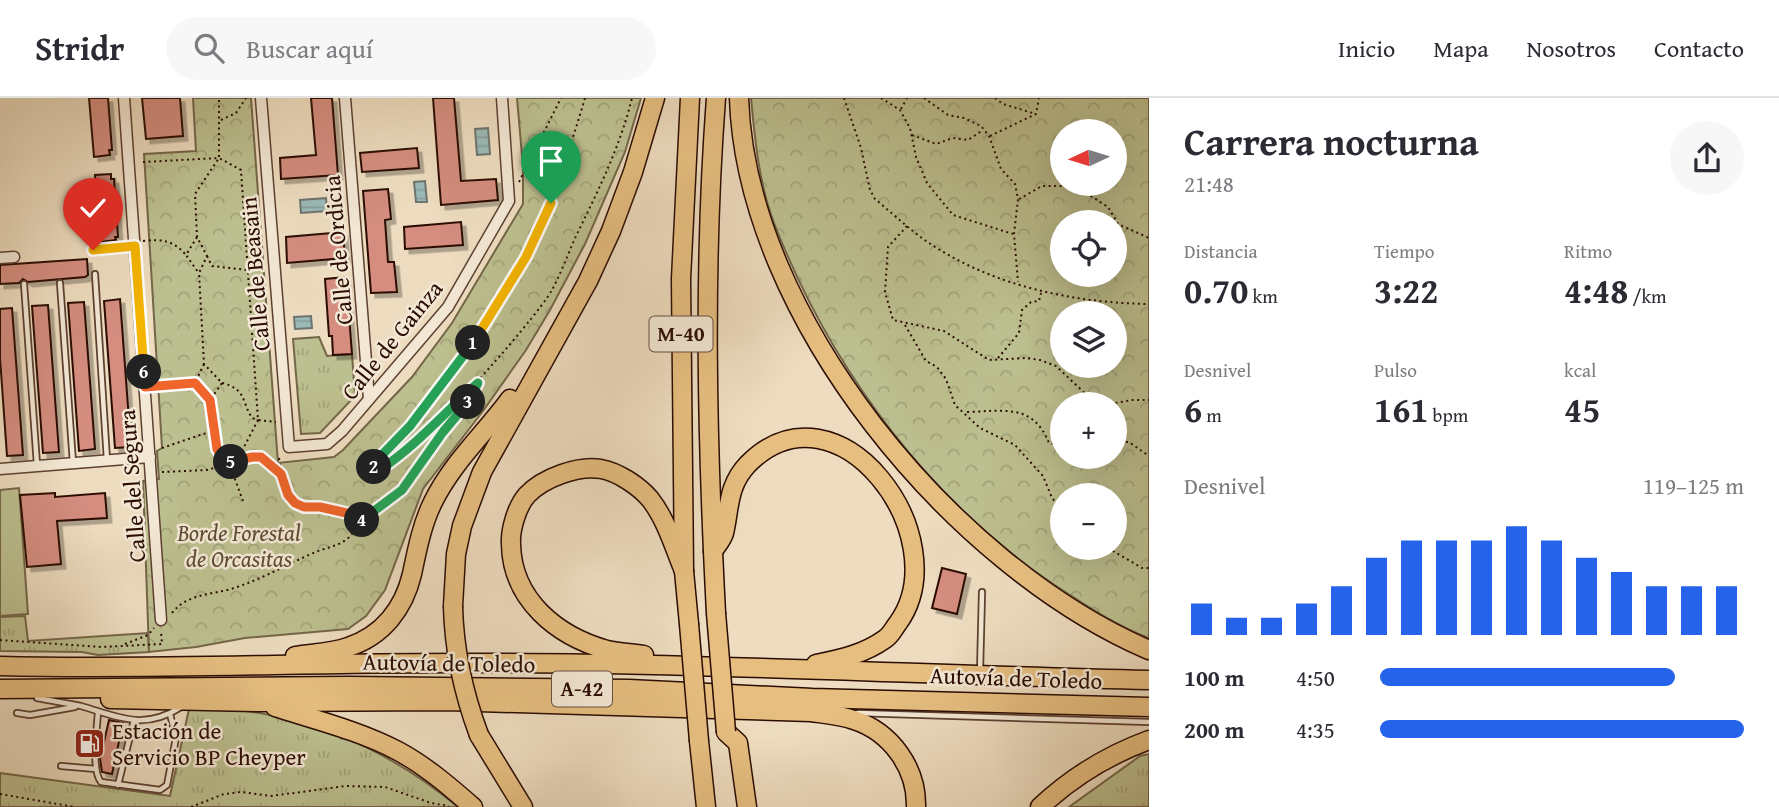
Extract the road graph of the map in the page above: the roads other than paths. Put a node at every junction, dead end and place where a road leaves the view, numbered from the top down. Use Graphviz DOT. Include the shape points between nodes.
graph roads {
  1 [pos="124,98"];
  2 [pos="261,98"];
  3 [pos="345,98"];
  4 [pos="502,98"];
  5 [pos="655,98"];
  6 [pos="690,98"];
  7 [pos="716,98"];
  8 [pos="739,98"];
  9 [pos="134,244"];
  10 [pos="93,250"];
  11 [pos="14,257"];
  12 [pos="0,258"];
  13 [pos="95,274"];
  14 [pos="60,283"];
  15 [pos="24,284"];
  16 [pos="566,322"];
  17 [pos="369,399"];
  18 [pos="289,447"];
  19 [pos="149,457"];
  20 [pos="107,460"];
  21 [pos="74,463"];
  22 [pos="37,466"];
  23 [pos="0,469"];
  24 [pos="713,551"];
  25 [pos="684,571"];
  26 [pos="982,592"];
  27 [pos="164,620"];
  28 [pos="1149,650"];
  29 [pos="0,666"];
  30 [pos="235,666"];
  31 [pos="759,667"];
  32 [pos="793,668"];
  33 [pos="980,676"];
  34 [pos="1149,680"];
  35 [pos="7,689"];
  36 [pos="37,698"];
  37 [pos="191,700"];
  38 [pos="258,702"];
  39 [pos="79,706"];
  40 [pos="1149,707"];
  41 [pos="98,712"];
  42 [pos="811,712"];
  43 [pos="17,713"];
  44 [pos="170,714"];
  45 [pos="134,720"];
  46 [pos="1149,722"];
  47 [pos="726,732"];
  48 [pos="1149,740"];
  49 [pos="61,766"];
  50 [pos="96,769"];
  51 [pos="118,785"];
  52 [pos="473,807"];
  53 [pos="523,807"];
  54 [pos="706,807"];
  55 [pos="734,807"];
  56 [pos="747,807"];
  57 [pos="916,807"];
  58 [pos="1040,807"];
  1 -- 9 [label="street, Calle del Segura"];
  2 -- 18 [label="street, Calle de Beasain"];
  3 -- 17 [label="street, Calle de Ordicia"];
  4 -- 17 [label="street, Calle de Gainza" via="509,201 448,307"];
  5 -- 16 [label="highway" via="611,231"];
  6 -- 25 [label="highway, M-40" via="681,279"];
  7 -- 24 [label="highway, M-40" via="707,402"];
  8 -- 28 [label="highway" via="755,200 774,256 806,320 883,438 996,554 1050,596"];
  9 -- 10 [label="street"];
  9 -- 19 [label="street, Calle del Segura"];
  11 -- 12 [label="street"];
  13 -- 20 [label="lane"];
  14 -- 21 [label="lane"];
  15 -- 22 [label="lane"];
  16 -- 30 [label="highway" via="449,474 424,523 402,603 387,624 349,647"];
  16 -- 53 [label="highway, bridge" via="482,471 456,554 454,639 464,696 479,735"];
  17 -- 18 [label="street, Calle de Gainza" via="327,444"];
  19 -- 20 [label="street"];
  19 -- 27 [label="street, Calle del Segura"];
  20 -- 21 [label="street"];
  21 -- 22 [label="street"];
  22 -- 23 [label="street"];
  24 -- 32 [label="highway" via="723,535 729,500 743,470 780,443 826,440 852,452 881,477 896,501 913,551 915,584 906,612 888,638 857,656"];
  24 -- 47 [label="highway, M-40, bridge"];
  25 -- 31 [label="highway" via="650,499 636,485 601,469 559,475 526,496 510,534 514,573 527,596 542,615 584,643 610,651"];
  25 -- 54 [label="highway, M-40, bridge"];
  26 -- 33 [label="lane"];
  29 -- 30 [label="highway, Autovía de Toledo / A-42"];
  30 -- 31 [label="highway, Autovía de Toledo / A-42"];
  31 -- 32 [label="highway, Autovía de Toledo / A-42"];
  32 -- 33 [label="highway, Autovía de Toledo / A-42"];
  33 -- 34 [label="highway, Autovía de Toledo / A-42"];
  35 -- 36 [label="highway"];
  35 -- 40 [label="highway, Autovía de Toledo / A-42" via="629,689"];
  36 -- 37 [label="highway"];
  36 -- 39 [label="lane"];
  37 -- 38 [label="highway"];
  37 -- 44 [label="lane"];
  38 -- 42 [label="highway" via="447,701"];
  38 -- 52 [label="highway" via="399,751"];
  39 -- 41 [label="lane"];
  39 -- 43 [label="lane"];
  41 -- 45 [label="lane"];
  41 -- 50 [label="lane"];
  42 -- 46 [label="lane"];
  42 -- 57 [label="highway" via="853,719 889,741 908,768"];
  44 -- 45 [label="lane"];
  44 -- 51 [label="lane" via="176,738 164,790"];
  45 -- 51 [label="lane"];
  47 -- 55 [label="highway, M-40"];
  47 -- 56 [label="highway" via="738,743"];
  48 -- 58 [label="highway" via="1092,767"];
  49 -- 50 [label="lane"];
  50 -- 51 [label="lane" via="101,782"];
}
